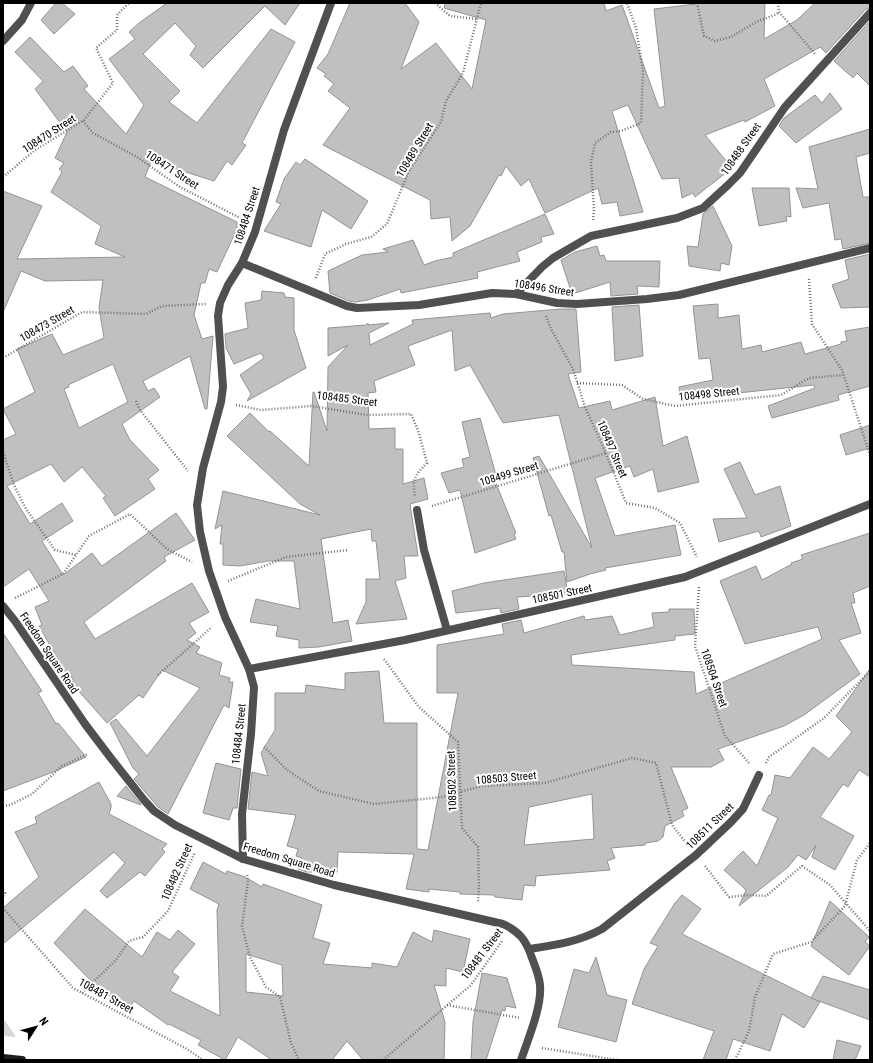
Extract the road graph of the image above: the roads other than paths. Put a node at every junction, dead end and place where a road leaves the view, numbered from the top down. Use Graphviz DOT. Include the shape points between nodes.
graph roads {
  1 [pos="31,3"];
  2 [pos="331,3"];
  3 [pos="870,13"];
  4 [pos="3,41"];
  5 [pos="870,248"];
  6 [pos="242,263"];
  7 [pos="516,294"];
  8 [pos="870,504"];
  9 [pos="417,510"];
  10 [pos="6,603"];
  11 [pos="447,630"];
  12 [pos="249,670"];
  13 [pos="760,775"];
  14 [pos="243,859"];
  15 [pos="529,949"];
  16 [pos="3,1058"];
  17 [pos="22,1060"];
  18 [pos="521,1060"];
  1 -- 4 [label="street" via="22,20"];
  2 -- 6 [label="street, 108484 Street" via="284,130 257,226"];
  3 -- 7 [label="street, 108488 Street" via="785,107 740,173 703,208 677,218 591,236 553,258"];
  5 -- 7 [label="street, 108496 Street" via="679,295 577,304 557,303"];
  6 -- 7 [label="street, 108496 Street" via="347,306 370,309 419,306 492,293"];
  6 -- 12 [label="street, 108484 Street" via="220,303 218,316 223,387 199,485 197,505 209,571 225,617"];
  8 -- 11 [label="street, 108501 Street" via="700,572 662,583"];
  9 -- 11 [label="street" via="424,550"];
  10 -- 14 [label="street, Freedom Square Road" via="15,621 80,718 154,811 175,825"];
  11 -- 12 [label="street, 108501 Street"];
  12 -- 14 [label="street, 108484 Street" via="254,687 242,814"];
  13 -- 15 [label="street, 108511 Street" via="743,809 696,855 602,930 571,942"];
  14 -- 15 [label="street, Freedom Square Road" via="334,885 503,924 522,936"];
  15 -- 18 [label="street, Freedom Square Road" via="538,972 539,1000"];
  16 -- 17 [label="street"];
}
